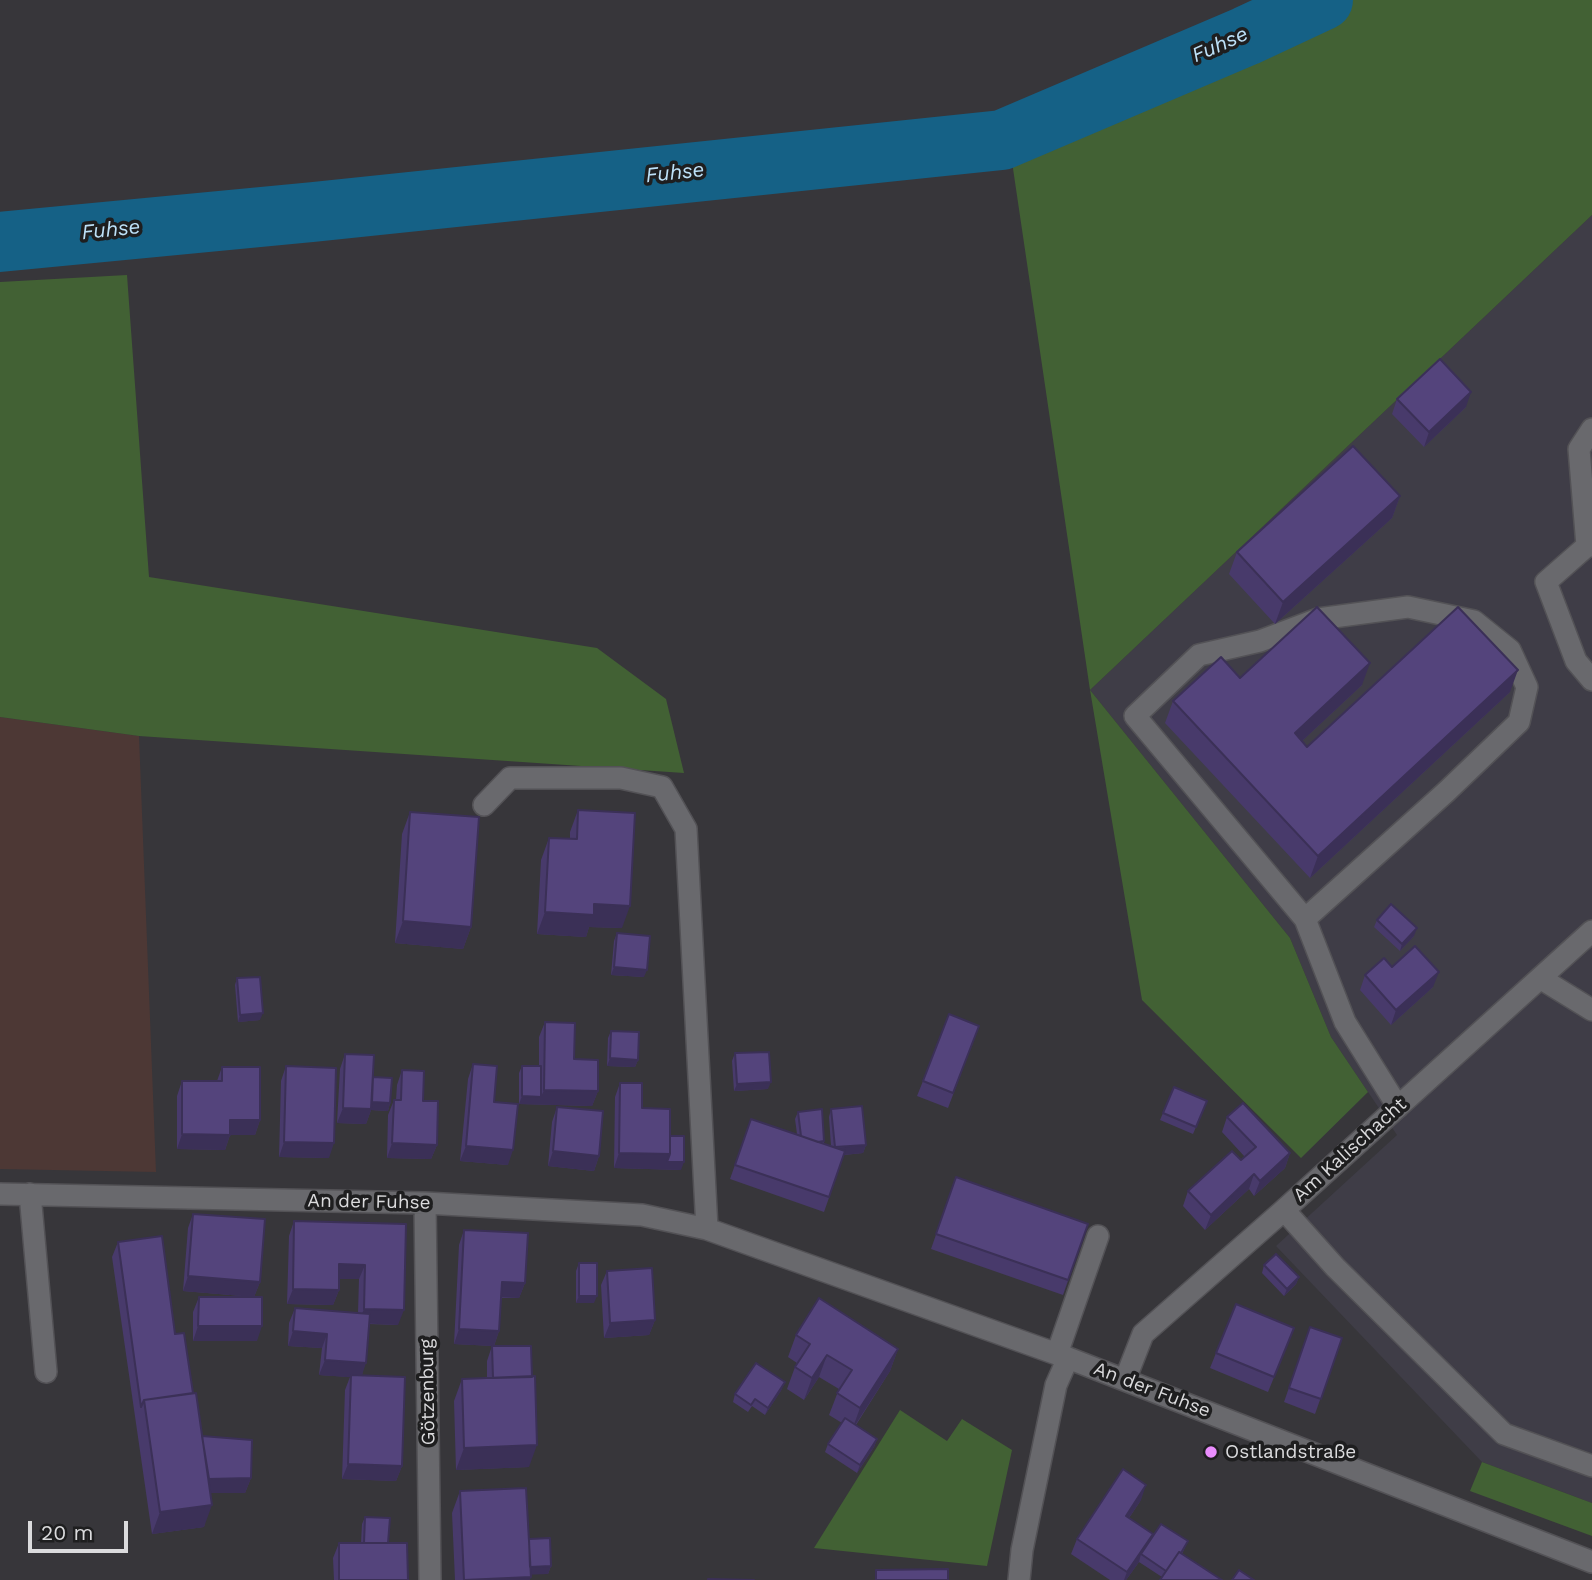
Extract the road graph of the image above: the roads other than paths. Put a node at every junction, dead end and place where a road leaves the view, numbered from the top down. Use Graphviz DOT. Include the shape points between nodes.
graph roads {
  1 [pos="1592,429"];
  2 [pos="1590,546"];
  3 [pos="1592,680"];
  4 [pos="484,805"];
  5 [pos="1306,919"];
  6 [pos="1592,931"];
  7 [pos="1540,978"];
  8 [pos="1592,1010"];
  9 [pos="1398,1107"];
  10 [pos="0,1194"];
  11 [pos="30,1194"];
  12 [pos="425,1203"];
  13 [pos="1284,1210"];
  14 [pos="707,1229"];
  15 [pos="1098,1236"];
  16 [pos="1062,1356"];
  17 [pos="47,1372"];
  18 [pos="1125,1380"];
  19 [pos="1592,1466"];
  20 [pos="1592,1562"];
  21 [pos="430,1580"];
  22 [pos="1019,1580"];
  1 -- 2 [label="street" via="1578,449"];
  2 -- 3 [label="street" via="1545,582 1576,661"];
  4 -- 14 [label="street" via="510,778 621,778 662,787 685,829"];
  5 -- 5 [label="street" via="1519,722 1527,687 1510,650 1474,621 1408,607 1318,619 1260,641 1199,655 1135,716"];
  5 -- 9 [label="street" via="1345,1022"];
  6 -- 7 [label="street, Am Kalischacht"];
  7 -- 8 [label="street"];
  7 -- 9 [label="street, Am Kalischacht"];
  9 -- 13 [label="street, Am Kalischacht"];
  10 -- 11 [label="street, An der Fuhse"];
  11 -- 12 [label="street, An der Fuhse"];
  11 -- 17 [label="street"];
  12 -- 14 [label="street, An der Fuhse" via="642,1214"];
  12 -- 21 [label="street, Götzenburg"];
  13 -- 18 [label="street, Am Kalischacht" via="1143,1334"];
  13 -- 19 [label="street" via="1335,1267 1504,1434"];
  14 -- 16 [label="street, An der Fuhse"];
  15 -- 16 [label="street"];
  16 -- 18 [label="street, An der Fuhse"];
  16 -- 22 [label="street"];
  18 -- 20 [label="street, An der Fuhse"];
}
